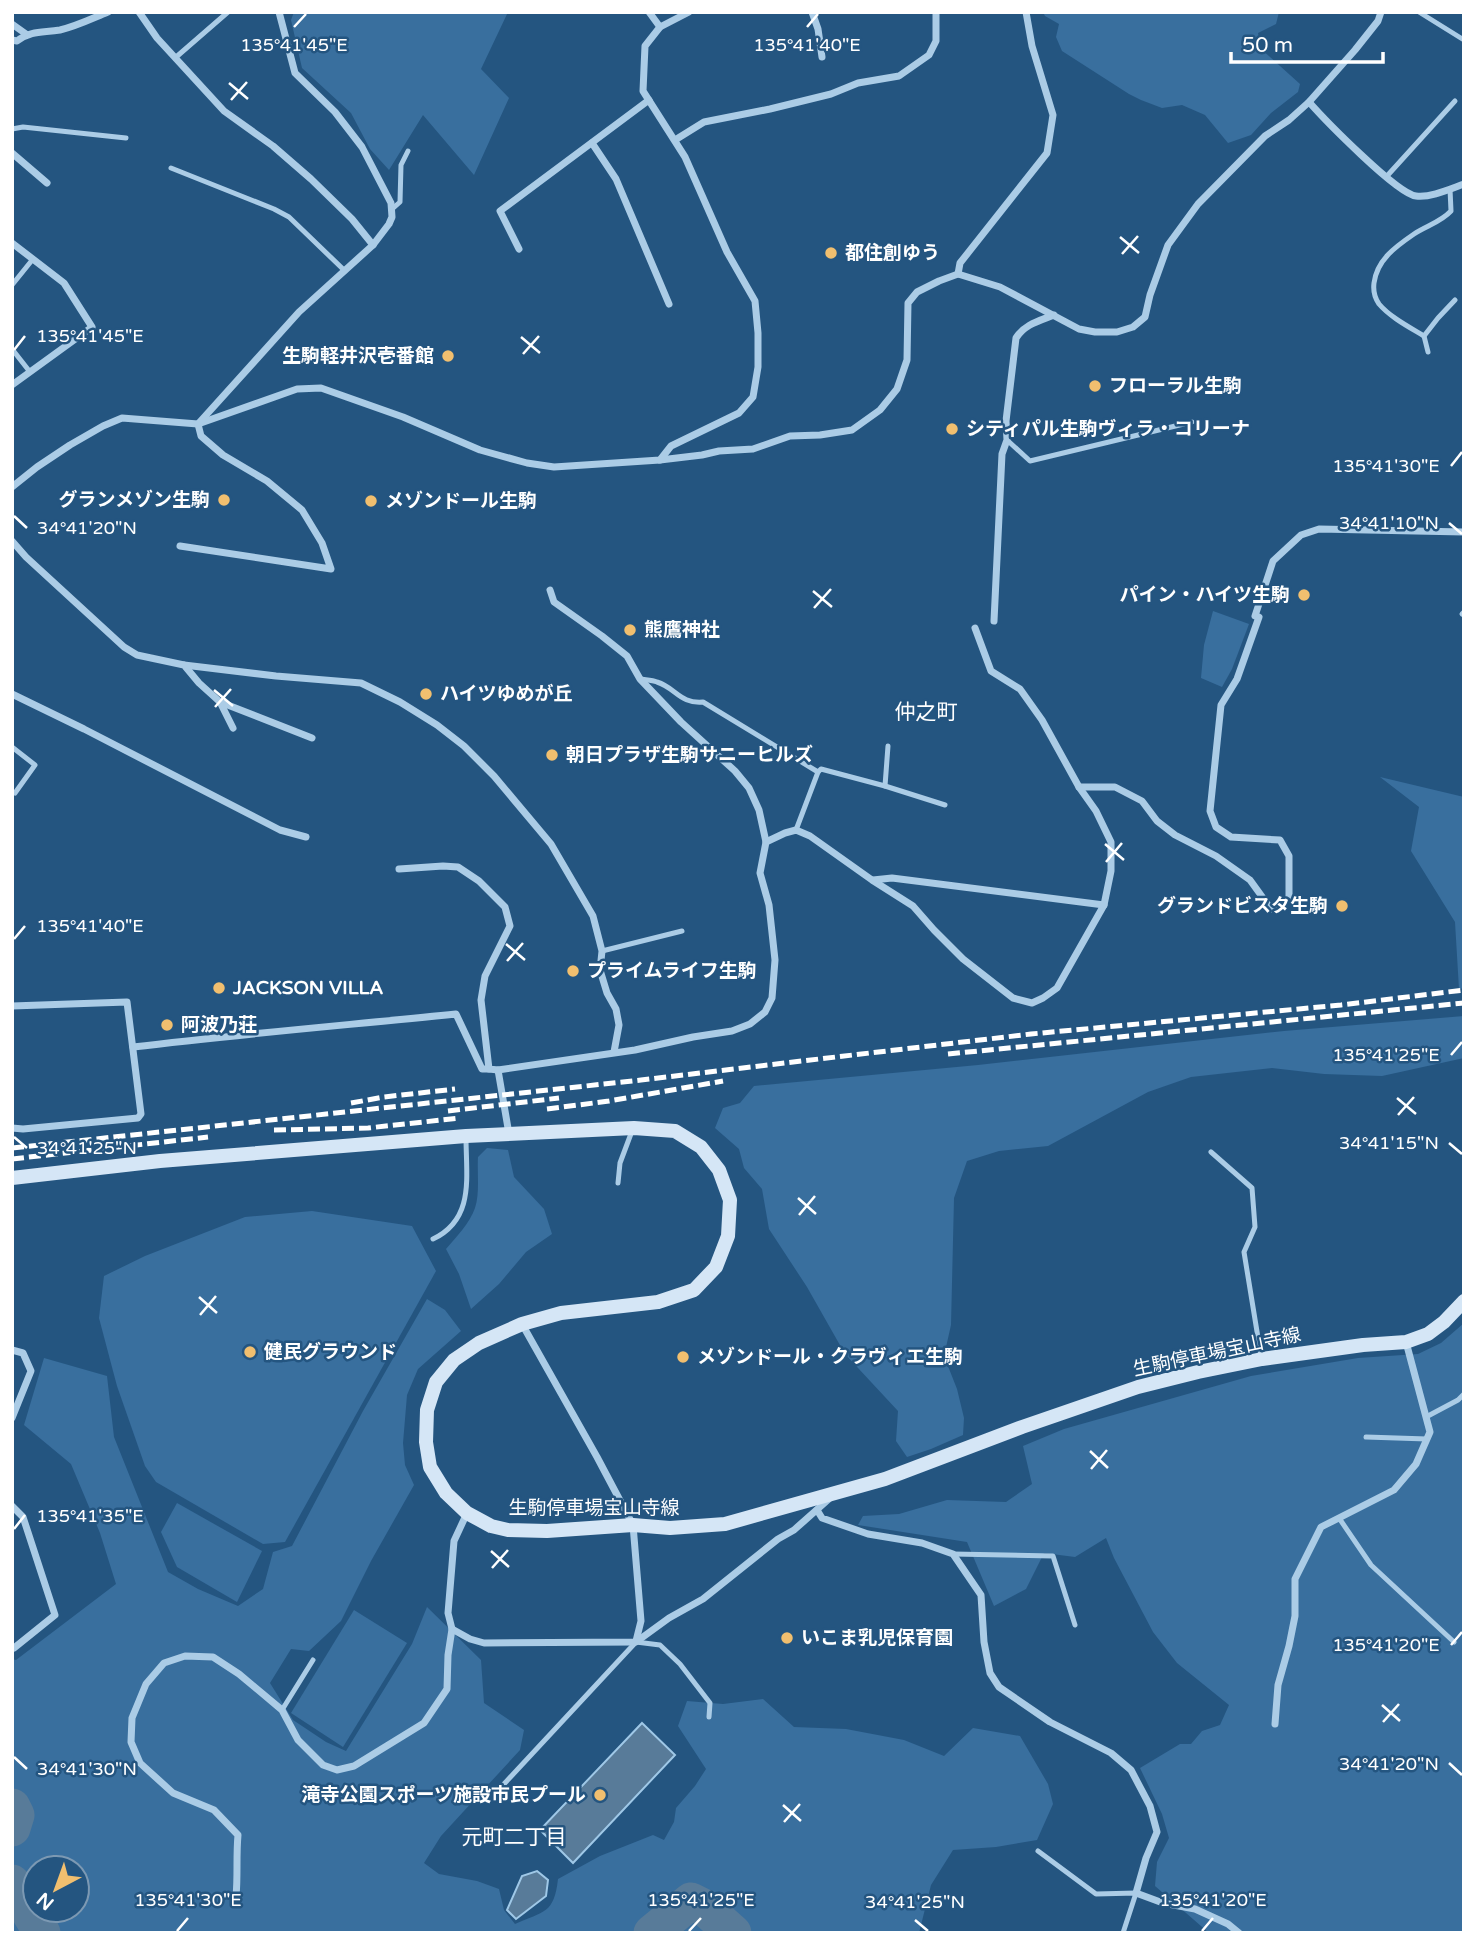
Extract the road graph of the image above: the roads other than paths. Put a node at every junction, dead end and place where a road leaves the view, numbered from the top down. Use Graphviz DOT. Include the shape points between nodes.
graph roads {
  1 [pos="108,12"];
  2 [pos="139,12"];
  3 [pos="228,12"];
  4 [pos="279,12"];
  5 [pos="649,12"];
  6 [pos="689,12"];
  7 [pos="812,12"];
  8 [pos="936,12"];
  9 [pos="1026,12"];
  10 [pos="1381,12"];
  11 [pos="1419,12"];
  12 [pos="12,24"];
  13 [pos="660,27"];
  14 [pos="26,34"];
  15 [pos="12,40"];
  16 [pos="1464,40"];
  17 [pos="822,57"];
  18 [pos="175,58"];
  19 [pos="649,100"];
  20 [pos="1455,101"];
  21 [pos="1309,102"];
  22 [pos="12,129"];
  23 [pos="126,138"];
  24 [pos="675,140"];
  25 [pos="592,143"];
  26 [pos="408,151"];
  27 [pos="12,153"];
  28 [pos="171,168"];
  29 [pos="1387,176"];
  30 [pos="47,183"];
  31 [pos="1464,184"];
  32 [pos="1450,189"];
  33 [pos="391,210"];
  34 [pos="12,243"];
  35 [pos="373,245"];
  36 [pos="519,249"];
  37 [pos="33,259"];
  38 [pos="345,271"];
  39 [pos="958,274"];
  40 [pos="12,285"];
  41 [pos="1455,300"];
  42 [pos="669,304"];
  43 [pos="1054,316"];
  44 [pos="1424,336"];
  45 [pos="12,349"];
  46 [pos="1428,352"];
  47 [pos="30,372"];
  48 [pos="12,385"];
  49 [pos="1192,422"];
  50 [pos="198,424"];
  51 [pos="1007,440"];
  52 [pos="660,460"];
  53 [pos="12,487"];
  54 [pos="1464,532"];
  55 [pos="12,541"];
  56 [pos="180,546"];
  57 [pos="550,590"];
  58 [pos="994,621"];
  59 [pos="975,628"];
  60 [pos="184,665"];
  61 [pos="640,679"];
  62 [pos="12,694"];
  63 [pos="220,702"];
  64 [pos="233,728"];
  65 [pos="313,738"];
  66 [pos="888,746"];
  67 [pos="12,747"];
  68 [pos="818,772"];
  69 [pos="885,786"];
  70 [pos="1080,787"];
  71 [pos="15,793"];
  72 [pos="945,805"];
  73 [pos="796,830"];
  74 [pos="306,837"];
  75 [pos="766,842"];
  76 [pos="399,869"];
  77 [pos="872,880"];
  78 [pos="1104,905"];
  79 [pos="681,931"];
  80 [pos="601,951"];
  81 [pos="12,1006"];
  82 [pos="133,1046"];
  83 [pos="614,1052"];
  84 [pos="489,1069"];
  85 [pos="498,1070"];
  86 [pos="12,1128"];
  87 [pos="634,1128"];
  88 [pos="509,1134"];
  89 [pos="466,1136"];
  90 [pos="1211,1152"];
  91 [pos="12,1178"];
  92 [pos="618,1183"];
  93 [pos="433,1239"];
  94 [pos="1464,1301"];
  95 [pos="522,1324"];
  96 [pos="1405,1342"];
  97 [pos="12,1350"];
  98 [pos="1262,1359"];
  99 [pos="1464,1394"];
  100 [pos="1426,1417"];
  101 [pos="12,1418"];
  102 [pos="1366,1437"];
  103 [pos="1427,1439"];
  104 [pos="839,1491"];
  105 [pos="12,1506"];
  106 [pos="817,1510"];
  107 [pos="467,1513"];
  108 [pos="1339,1518"];
  109 [pos="633,1525"];
  110 [pos="953,1553"];
  111 [pos="1075,1625"];
  112 [pos="452,1629"];
  113 [pos="636,1642"];
  114 [pos="1454,1643"];
  115 [pos="14,1648"];
  116 [pos="313,1660"];
  117 [pos="282,1710"];
  118 [pos="709,1717"];
  119 [pos="1275,1724"];
  120 [pos="504,1784"];
  121 [pos="1038,1851"];
  122 [pos="1136,1893"];
  123 [pos="236,1896"];
  124 [pos="1123,1933"];
  125 [pos="1239,1933"];
  1 -- 14 [label="street" via="61,30"];
  2 -- 18 [label="street"];
  3 -- 18 [label="lane"];
  4 -- 33 [label="street" via="296,73 362,147"];
  5 -- 13 [label="street"];
  6 -- 13 [label="street"];
  7 -- 17 [label="street"];
  8 -- 24 [label="street" via="936,41 929,55 899,76 705,122"];
  9 -- 39 [label="street" via="1053,115 1047,153 960,263"];
  10 -- 21 [label="street"];
  11 -- 16 [label="lane"];
  12 -- 14 [label="street"];
  13 -- 19 [label="street" via="645,46 643,91"];
  14 -- 15 [label="street"];
  18 -- 35 [label="street" via="224,111 311,179"];
  19 -- 24 [label="street"];
  19 -- 25 [label="street"];
  20 -- 29 [label="lane"];
  21 -- 29 [label="street"];
  21 -- 43 [label="street" via="1265,136 1198,204 1168,246 1145,317 1117,332 1095,332"];
  22 -- 23 [label="lane"];
  24 -- 52 [label="street" via="755,301 758,367 753,397 739,413 671,446"];
  25 -- 36 [label="street" via="500,211"];
  25 -- 42 [label="street" via="616,179"];
  26 -- 33 [label="lane" via="401,165 400,202"];
  27 -- 30 [label="street"];
  28 -- 38 [label="lane" via="289,217"];
  29 -- 32 [label="street" via="1415,196"];
  31 -- 32 [label="street"];
  32 -- 44 [label="lane" via="1451,211 1400,244 1376,271 1373,293 1380,304"];
  33 -- 35 [label="street" via="389,224"];
  34 -- 37 [label="street"];
  35 -- 38 [label="street"];
  37 -- 40 [label="lane"];
  37 -- 47 [label="street" via="64,283 92,327"];
  38 -- 50 [label="street" via="299,312"];
  39 -- 43 [label="street" via="1000,287"];
  39 -- 52 [label="street" via="917,292 908,303 907,360 897,389 880,410 852,430 790,436 753,449"];
  41 -- 44 [label="lane"];
  43 -- 51 [label="street" via="1030,324 1016,338"];
  44 -- 46 [label="lane"];
  45 -- 47 [label="lane"];
  47 -- 48 [label="street"];
  49 -- 51 [label="lane" via="1030,461"];
  50 -- 52 [label="street" via="297,389 321,388 480,450 527,463 554,467"];
  50 -- 53 [label="street" via="122,418 70,445"];
  50 -- 56 [label="street" via="201,436 223,456 267,481 302,510 331,569"];
  51 -- 58 [label="street" via="1002,454"];
  54 -- 70 [label="street" via="1319,529 1301,535 1273,561 1237,679 1220,705 1210,811 1216,827 1231,837 1280,840 1289,856 1289,899 1271,909 1251,880 1175,835 1130,794 1115,787"];
  55 -- 60 [label="street" via="124,647"];
  57 -- 61 [label="street" via="554,602 627,656"];
  59 -- 70 [label="street" via="991,671 1020,689"];
  60 -- 63 [label="street"];
  60 -- 80 [label="street" via="361,683 437,725 494,776 551,844 593,916"];
  61 -- 68 [label="lane" via="658,682 683,699 703,702"];
  61 -- 75 [label="street" via="749,788"];
  62 -- 74 [label="street" via="280,830"];
  63 -- 64 [label="street"];
  63 -- 65 [label="street"];
  66 -- 69 [label="lane"];
  67 -- 71 [label="lane" via="35,765"];
  68 -- 69 [label="lane" via="821,769"];
  68 -- 73 [label="lane"];
  69 -- 72 [label="lane"];
  70 -- 78 [label="street" via="1111,842"];
  73 -- 75 [label="street"];
  73 -- 77 [label="street"];
  75 -- 83 [label="street" via="760,873 775,960 772,998 765,1012 732,1031"];
  76 -- 84 [label="street" via="458,867 505,906 510,926 485,976 481,1000"];
  77 -- 78 [label="street" via="892,878"];
  77 -- 78 [label="street" via="913,906 963,959 1013,998 1031,1003 1057,988"];
  79 -- 80 [label="lane"];
  80 -- 83 [label="street" via="600,970 619,1024"];
  81 -- 82 [label="street" via="127,1002"];
  82 -- 84 [label="street" via="456,1014 482,1069"];
  82 -- 86 [label="street" via="138,1118"];
  83 -- 85 [label="street"];
  84 -- 85 [label="street"];
  85 -- 88 [label="street"];
  87 -- 88 [label="main road, 生駒停車場宝山寺線"];
  87 -- 92 [label="lane" via="620,1163"];
  87 -- 95 [label="main road, 生駒停車場宝山寺線" via="675,1131 701,1147 719,1170 730,1200 727,1236 716,1267 694,1290 658,1302 561,1313"];
  88 -- 89 [label="main road, 生駒停車場宝山寺線"];
  89 -- 91 [label="main road, 生駒停車場宝山寺線"];
  89 -- 93 [label="lane" via="461,1216 445,1234"];
  90 -- 98 [label="lane" via="1252,1188 1255,1227 1244,1252"];
  94 -- 96 [label="main road, 生駒停車場宝山寺線" via="1429,1334"];
  95 -- 107 [label="main road, 生駒停車場宝山寺線" via="454,1360 436,1382 427,1410 430,1467 446,1493"];
  95 -- 109 [label="street"];
  96 -- 98 [label="main road, 生駒停車場宝山寺線"];
  96 -- 100 [label="street"];
  97 -- 101 [label="street" via="23,1353 32,1371"];
  98 -- 104 [label="main road, 生駒停車場宝山寺線" via="1138,1387 885,1479"];
  99 -- 100 [label="lane"];
  100 -- 103 [label="street"];
  102 -- 103 [label="lane"];
  103 -- 108 [label="street" via="1416,1464 1394,1490"];
  104 -- 106 [label="street"];
  104 -- 109 [label="main road, 生駒停車場宝山寺線" via="725,1524"];
  105 -- 115 [label="street" via="23,1517 55,1615"];
  106 -- 110 [label="street" via="822,1518 868,1534"];
  106 -- 113 [label="street" via="703,1599"];
  107 -- 109 [label="main road, 生駒停車場宝山寺線" via="508,1530"];
  107 -- 112 [label="street" via="454,1541 448,1613"];
  108 -- 114 [label="lane" via="1371,1565"];
  108 -- 119 [label="street" via="1321,1527 1295,1579 1295,1616 1278,1685"];
  109 -- 113 [label="street" via="640,1621"];
  110 -- 111 [label="lane" via="1053,1556"];
  110 -- 122 [label="street" via="981,1595 990,1674 999,1688 1050,1722 1111,1753 1131,1770 1150,1806 1157,1832"];
  112 -- 113 [label="street" via="484,1643"];
  112 -- 117 [label="street" via="447,1689 424,1723 354,1766 337,1770 323,1765 298,1740"];
  113 -- 118 [label="lane" via="660,1645 680,1664 710,1703"];
  113 -- 120 [label="lane"];
  116 -- 117 [label="lane"];
  117 -- 123 [label="street" via="213,1657 185,1656 163,1663 146,1684 132,1718 131,1742 140,1763 173,1793 214,1810 238,1835"];
  121 -- 122 [label="lane" via="1097,1894"];
  122 -- 124 [label="lane"];
  122 -- 125 [label="street" via="1195,1909"];
}
